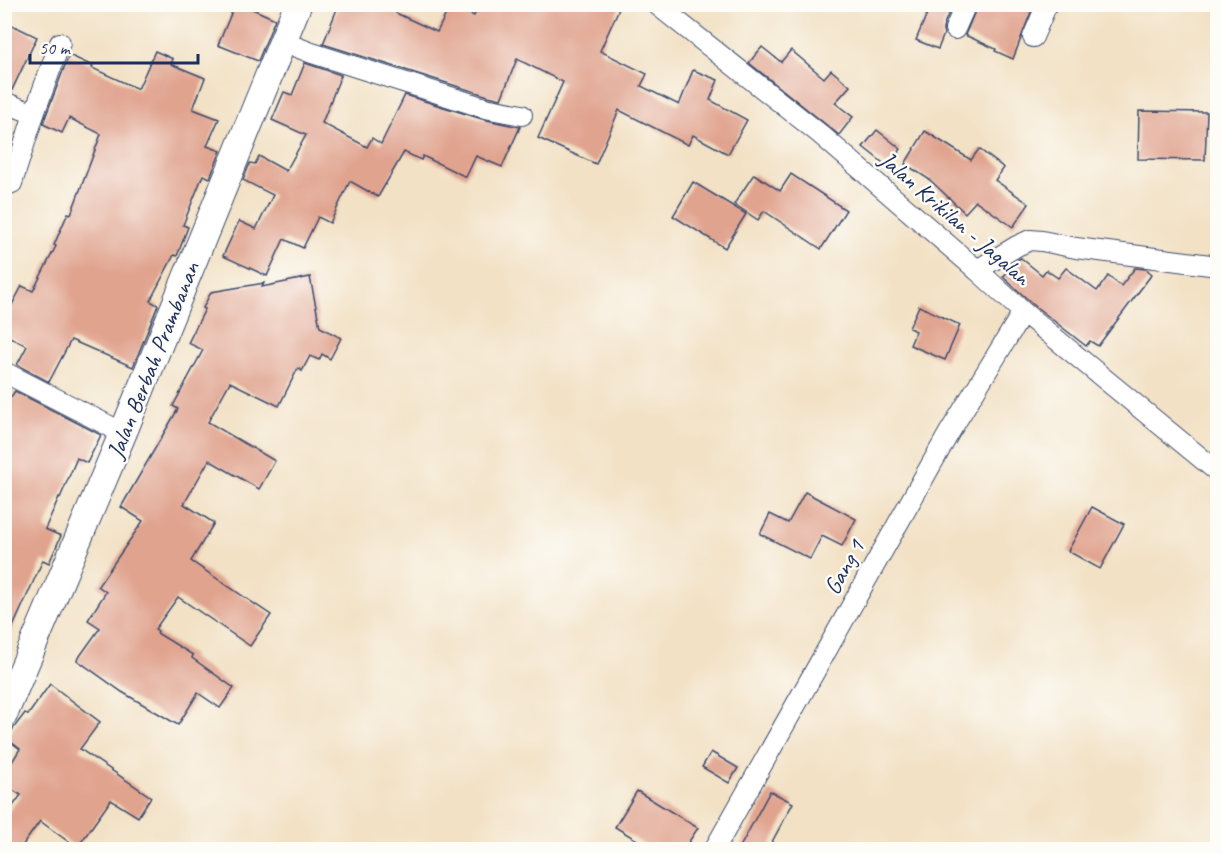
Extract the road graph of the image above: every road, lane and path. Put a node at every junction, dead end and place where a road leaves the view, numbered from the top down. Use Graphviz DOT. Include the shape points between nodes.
graph roads {
  1 [pos="656,4"];
  2 [pos="966,4"];
  3 [pos="1047,4"];
  4 [pos="294,6"];
  5 [pos="955,29"];
  6 [pos="1033,37"];
  7 [pos="283,42"];
  8 [pos="60,43"];
  9 [pos="4,102"];
  10 [pos="34,114"];
  11 [pos="522,115"];
  12 [pos="4,186"];
  13 [pos="1218,266"];
  14 [pos="977,270"];
  15 [pos="1023,312"];
  16 [pos="4,372"];
  17 [pos="123,433"];
  18 [pos="1218,472"];
  19 [pos="4,714"];
  20 [pos="714,849"];
  1 -- 14 [label="street, Jalan Krikilan - Jagalan" via="820,134"];
  2 -- 5 [label="street"];
  3 -- 6 [label="street"];
  4 -- 7 [label="main road, Jalan Berbah Prambanan"];
  7 -- 11 [label="street" via="485,108"];
  7 -- 17 [label="main road, Jalan Berbah Prambanan"];
  8 -- 10 [label="street"];
  9 -- 10 [label="street"];
  10 -- 12 [label="street" via="12,183"];
  13 -- 14 [label="street" via="1030,240"];
  14 -- 15 [label="street, Jalan Krikilan - Jagalan"];
  15 -- 18 [label="street, Jalan Krikilan - Jagalan"];
  15 -- 20 [label="street, Gang 1" via="943,443"];
  16 -- 17 [label="street"];
  17 -- 19 [label="main road, Jalan Berbah Prambanan"];
}
